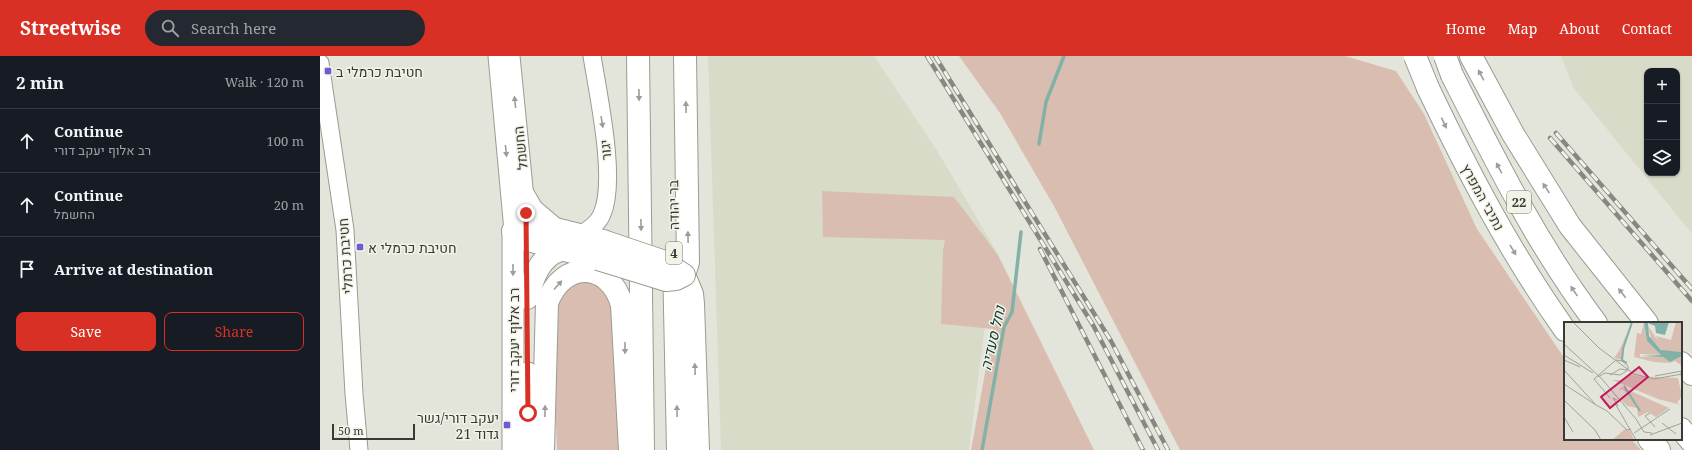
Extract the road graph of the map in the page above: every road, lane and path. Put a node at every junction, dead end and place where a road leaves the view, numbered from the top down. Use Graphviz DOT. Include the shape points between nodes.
graph roads {
  1 [pos="497,56"];
  2 [pos="511,56"];
  3 [pos="592,56"];
  4 [pos="638,56"];
  5 [pos="672,56"];
  6 [pos="685,56"];
  7 [pos="1415,56"];
  8 [pos="1418,56"];
  9 [pos="1471,56"];
  10 [pos="320,64"];
  11 [pos="1448,65"];
  12 [pos="1428,88"];
  13 [pos="524,196"];
  14 [pos="553,228"];
  15 [pos="522,231"];
  16 [pos="580,235"];
  17 [pos="560,250"];
  18 [pos="601,250"];
  19 [pos="684,275"];
  20 [pos="527,298"];
  21 [pos="1595,322"];
  22 [pos="1646,322"];
  23 [pos="1564,329"];
  24 [pos="1682,364"];
  25 [pos="1692,374"];
  26 [pos="1682,430"];
  27 [pos="1650,440"];
  28 [pos="1692,442"];
  29 [pos="359,450"];
  30 [pos="513,450"];
  31 [pos="529,450"];
  32 [pos="543,450"];
  33 [pos="630,450"];
  34 [pos="643,450"];
  35 [pos="678,450"];
  36 [pos="698,450"];
  37 [pos="1659,450"];
  1 -- 15 [label="street, החשמל, one-way"];
  13 -- 2 [label="street, החשמל, one-way"];
  3 -- 16 [label="street, יגור, one-way" via="603,130 606,196 602,215 596,224"];
  4 -- 34 [label="highway, one-way"];
  35 -- 5 [label="highway, בר יהודה / 4, one-way"];
  19 -- 6 [label="highway, one-way" via="688,262"];
  7 -- 12 [label="highway, bridge"];
  8 -- 12 [label="highway, נתיבי המפרץ / 22, bridge"];
  22 -- 9 [label="highway, one-way" via="1570,226 1513,134"];
  10 -- 29 [label="street, חטיבת כרמלי" via="345,230"];
  21 -- 11 [label="highway, נתיבי המפרץ / 22, one-way" via="1546,251 1500,169"];
  12 -- 23 [label="highway, נתיבי המפרץ / 22, one-way" via="1495,220 1537,290"];
  13 -- 14 [label="highway" via="532,210"];
  13 -- 15 [label="street, החשמל"];
  14 -- 15 [label="highway"];
  14 -- 16 [label="highway"];
  15 -- 17 [label="highway"];
  15 -- 20 [label="main road, רב אלוף יעקב דורי"];
  15 -- 30 [label="main road, רב אלוף יעקב דורי, one-way"];
  16 -- 18 [label="highway"];
  17 -- 18 [label="highway"];
  17 -- 20 [label="highway" via="551,254 540,265 532,279"];
  18 -- 19 [label="highway, bridge" via="662,260"];
  36 -- 19 [label="highway, one-way" via="693,304"];
  20 -- 31 [label="main road, רב אלוף יעקב דורי"];
  24 -- 25 [label="highway"];
  26 -- 28 [label="highway"];
  27 -- 37 [label="highway"];
  32 -- 33 [label="highway, one-way" via="547,303 558,284 581,270 596,272 611,282 619,294 622,305"];
}
